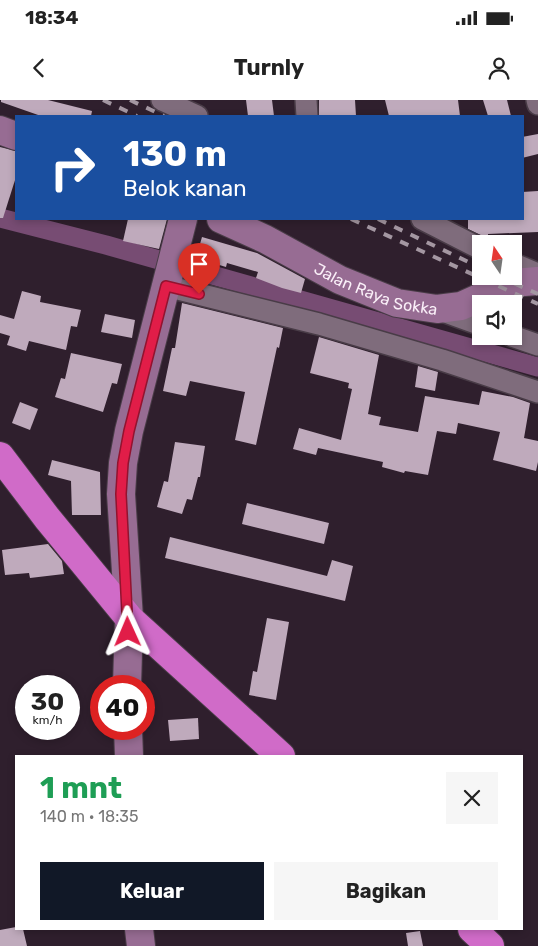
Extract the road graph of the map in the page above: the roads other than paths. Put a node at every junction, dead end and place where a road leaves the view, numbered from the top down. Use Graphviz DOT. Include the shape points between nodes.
graph roads {
  1 [pos="162,100"];
  2 [pos="306,100"];
  3 [pos="537,100"];
  4 [pos="538,104"];
  5 [pos="195,115"];
  6 [pos="307,115"];
  7 [pos="0,130"];
  8 [pos="15,136"];
  9 [pos="182,220"];
  10 [pos="223,220"];
  11 [pos="424,220"];
  12 [pos="472,244"];
  13 [pos="522,267"];
  14 [pos="171,268"];
  15 [pos="538,274"];
  16 [pos="538,281"];
  17 [pos="437,309"];
  18 [pos="472,322"];
  19 [pos="522,340"];
  20 [pos="538,346"];
  21 [pos="538,392"];
  22 [pos="0,456"];
  23 [pos="128,618"];
  24 [pos="127,675"];
  25 [pos="128,740"];
  26 [pos="129,755"];
  27 [pos="281,755"];
  28 [pos="139,930"];
  29 [pos="473,930"];
  30 [pos="141,946"];
  31 [pos="490,946"];
  1 -- 5 [label="street"];
  2 -- 6 [label="street"];
  3 -- 4 [label="street"];
  7 -- 8 [label="street"];
  9 -- 14 [label="street"];
  10 -- 17 [label="street, Jalan Raya Sokka" via="370,294 397,303"];
  11 -- 12 [label="street"];
  13 -- 15 [label="street"];
  14 -- 21 [label="street" via="319,324"];
  14 -- 23 [label="street" via="123,463 121,494"];
  16 -- 17 [label="street, Jalan Raya Sokka" via="512,283 461,306"];
  17 -- 18 [label="street"];
  19 -- 20 [label="street"];
  22 -- 23 [label="highway"];
  23 -- 24 [label="street"];
  23 -- 27 [label="highway"];
  25 -- 26 [label="street"];
  28 -- 30 [label="street"];
  29 -- 31 [label="highway"];
}
